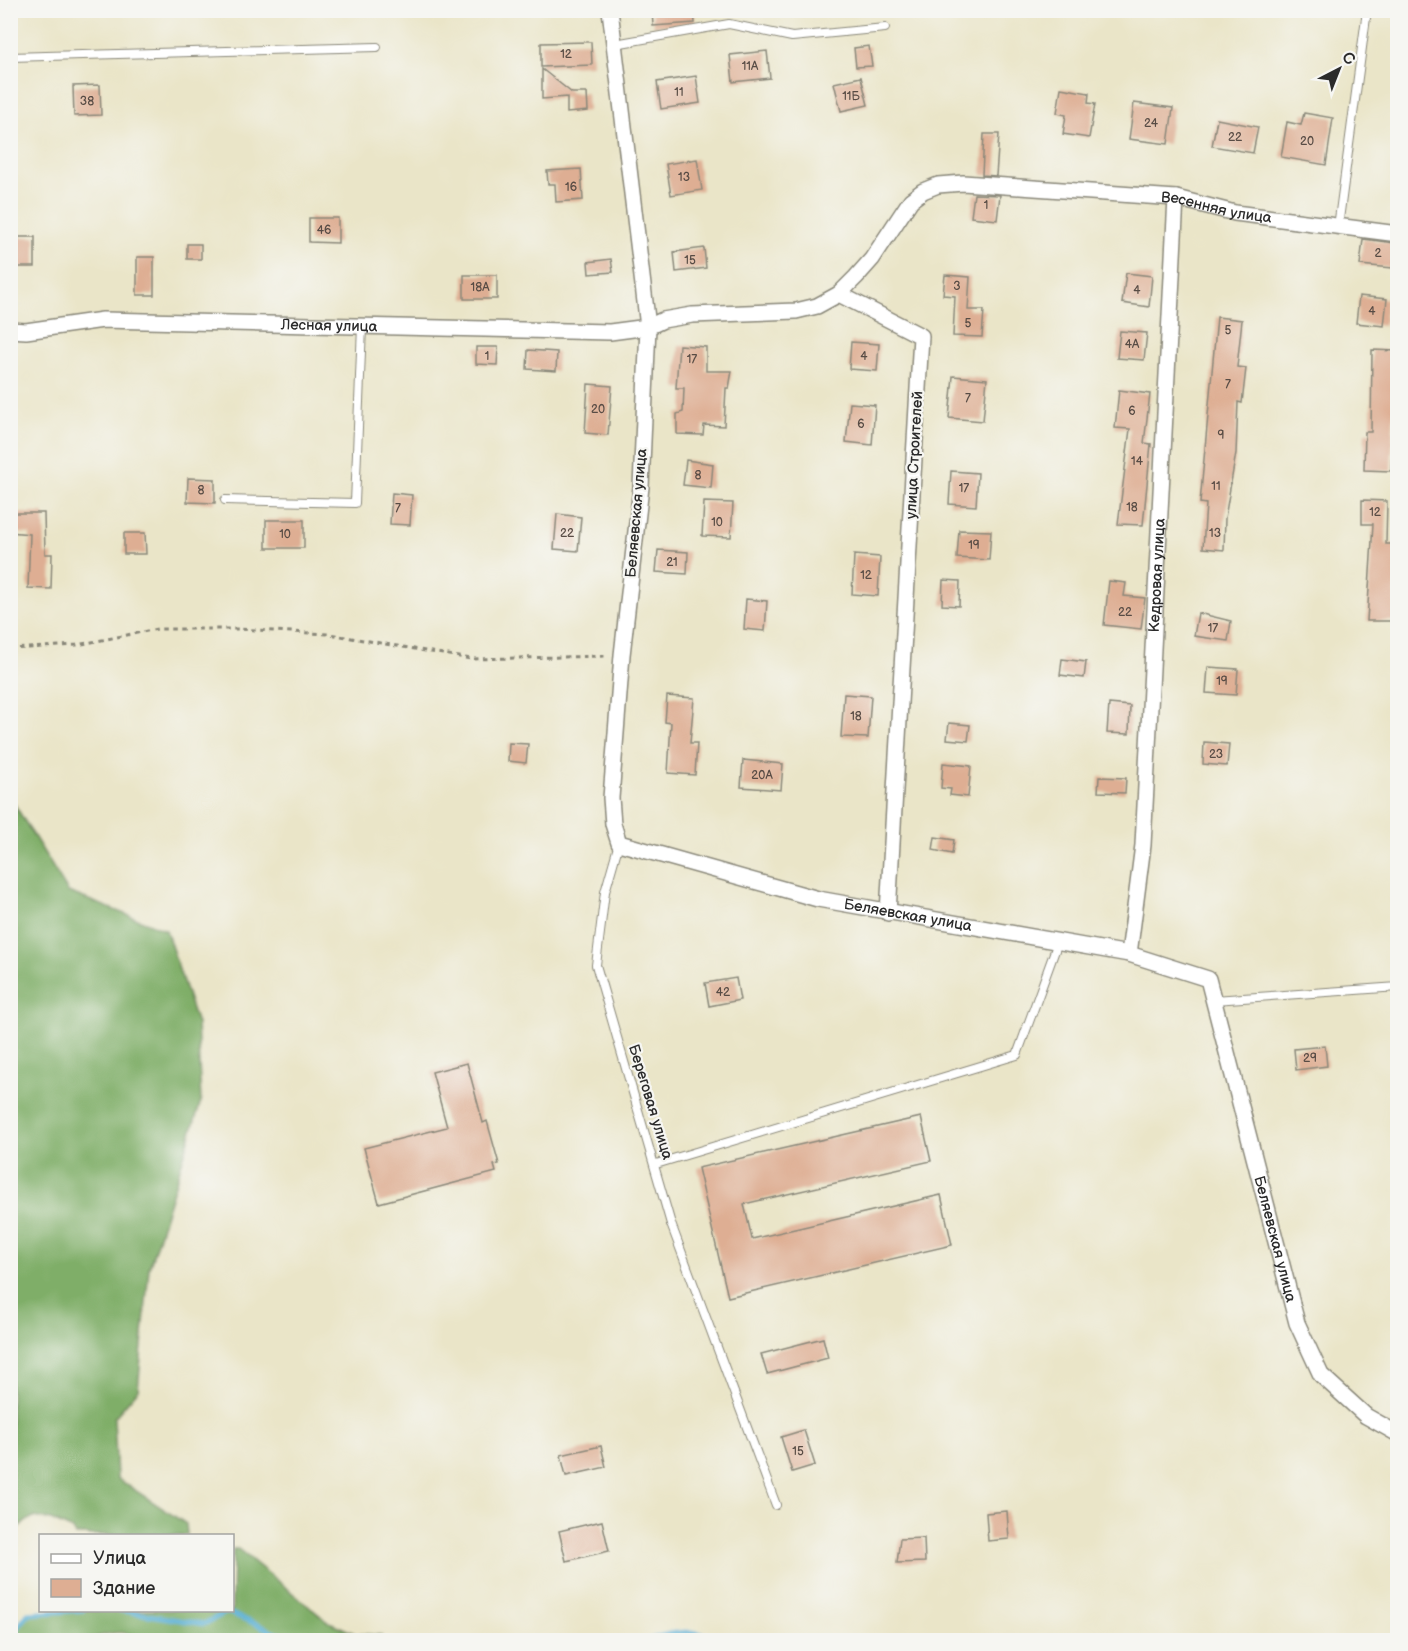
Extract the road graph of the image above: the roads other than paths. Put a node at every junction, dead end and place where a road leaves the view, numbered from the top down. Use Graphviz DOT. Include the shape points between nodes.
graph roads {
  1 [pos="610,10"];
  2 [pos="1367,10"];
  3 [pos="885,28"];
  4 [pos="615,44"];
  5 [pos="377,47"];
  6 [pos="10,57"];
  7 [pos="1176,198"];
  8 [pos="1338,227"];
  9 [pos="1398,234"];
  10 [pos="839,294"];
  11 [pos="362,326"];
  12 [pos="648,327"];
  13 [pos="10,330"];
  14 [pos="225,500"];
  15 [pos="619,843"];
  16 [pos="888,913"];
  17 [pos="1058,942"];
  18 [pos="1129,954"];
  19 [pos="1398,987"];
  20 [pos="1214,1000"];
  21 [pos="656,1164"];
  22 [pos="1398,1434"];
  23 [pos="776,1505"];
  1 -- 4 [label="street"];
  2 -- 8 [label="lane"];
  3 -- 4 [label="lane" via="792,37 729,24"];
  4 -- 12 [label="street, Беляевская улица"];
  5 -- 6 [label="lane"];
  7 -- 8 [label="street, Весенняя улица" via="1235,213"];
  7 -- 10 [label="street, Весенняя улица" via="963,183 938,185 923,191 901,212 872,259"];
  7 -- 18 [label="street, Кедровая улица" via="1143,845"];
  8 -- 9 [label="street, Весенняя улица"];
  10 -- 12 [label="street, Лесная улица" via="817,306 796,311 692,315"];
  10 -- 16 [label="street, улица Строителей" via="921,336"];
  11 -- 12 [label="street, Лесная улица" via="610,332"];
  11 -- 13 [label="street, Лесная улица" via="103,320"];
  11 -- 14 [label="lane" via="355,504"];
  12 -- 15 [label="street, Беляевская улица" via="641,487 611,798"];
  15 -- 16 [label="street, Беляевская улица" via="818,899"];
  15 -- 21 [label="lane, Береговая улица" via="605,892 596,965 637,1112"];
  16 -- 17 [label="street, Беляевская улица"];
  17 -- 18 [label="street, Беляевская улица"];
  17 -- 21 [label="lane" via="1017,1055"];
  18 -- 20 [label="street, Беляевская улица" via="1208,979"];
  19 -- 20 [label="lane"];
  20 -- 22 [label="street, Беляевская улица" via="1297,1323 1321,1375 1366,1416"];
  21 -- 23 [label="lane, Береговая улица" via="671,1224"];
}
